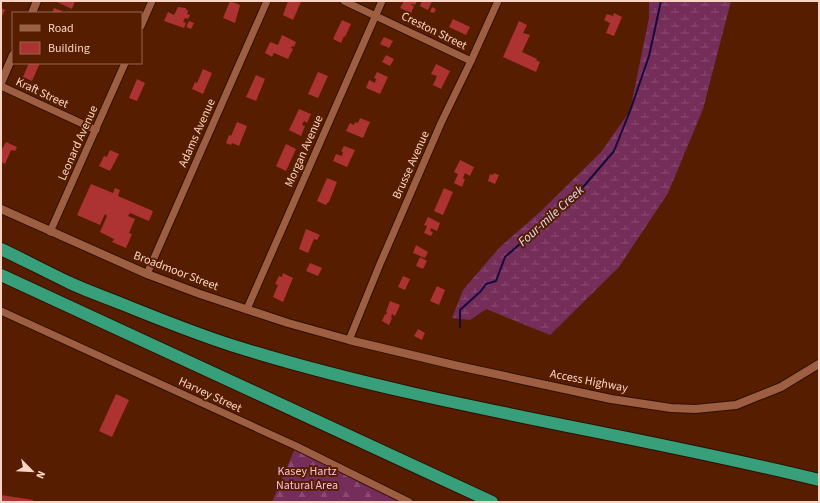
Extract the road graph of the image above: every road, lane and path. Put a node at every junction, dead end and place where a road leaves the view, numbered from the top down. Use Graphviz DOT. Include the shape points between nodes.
graph roads {
  1 [pos="37,1"];
  2 [pos="152,1"];
  3 [pos="267,1"];
  4 [pos="344,1"];
  5 [pos="382,1"];
  6 [pos="498,1"];
  7 [pos="32,12"];
  8 [pos="376,16"];
  9 [pos="142,24"];
  10 [pos="12,57"];
  11 [pos="471,61"];
  12 [pos="125,64"];
  13 [pos="1,83"];
  14 [pos="1,86"];
  15 [pos="96,130"];
  16 [pos="1,209"];
  17 [pos="50,232"];
  18 [pos="1,249"];
  19 [pos="147,274"];
  20 [pos="1,275"];
  21 [pos="247,309"];
  22 [pos="1,310"];
  23 [pos="349,340"];
  24 [pos="819,364"];
  25 [pos="767,467"];
  26 [pos="819,475"];
  27 [pos="819,480"];
  28 [pos="409,502"];
  29 [pos="492,502"];
  1 -- 7 [label="street"];
  2 -- 9 [label="street"];
  3 -- 19 [label="street, Adams Avenue"];
  4 -- 8 [label="street, Creston Street"];
  5 -- 8 [label="street, Morgan Avenue"];
  6 -- 11 [label="street, Brusse Avenue"];
  8 -- 11 [label="street, Creston Street"];
  8 -- 21 [label="street, Morgan Avenue"];
  10 -- 13 [label="street"];
  11 -- 23 [label="street, Brusse Avenue" via="435,137"];
  12 -- 15 [label="street, Leonard Avenue"];
  14 -- 15 [label="street, Kraft Street"];
  15 -- 17 [label="street, Leonard Avenue"];
  16 -- 17 [label="street, Broadmoor Street"];
  17 -- 19 [label="street, Broadmoor Street"];
  18 -- 25 [label="highway" via="71,283 232,346 317,370 476,408"];
  19 -- 21 [label="street, Broadmoor Street"];
  20 -- 29 [label="highway"];
  21 -- 23 [label="street, Broadmoor Street"];
  22 -- 28 [label="street, Harvey Street" via="296,446"];
  23 -- 24 [label="street, Access Highway" via="466,368 611,398 663,407 695,409 736,405 781,387"];
  25 -- 26 [label="highway"];
  25 -- 27 [label="highway"];
}
